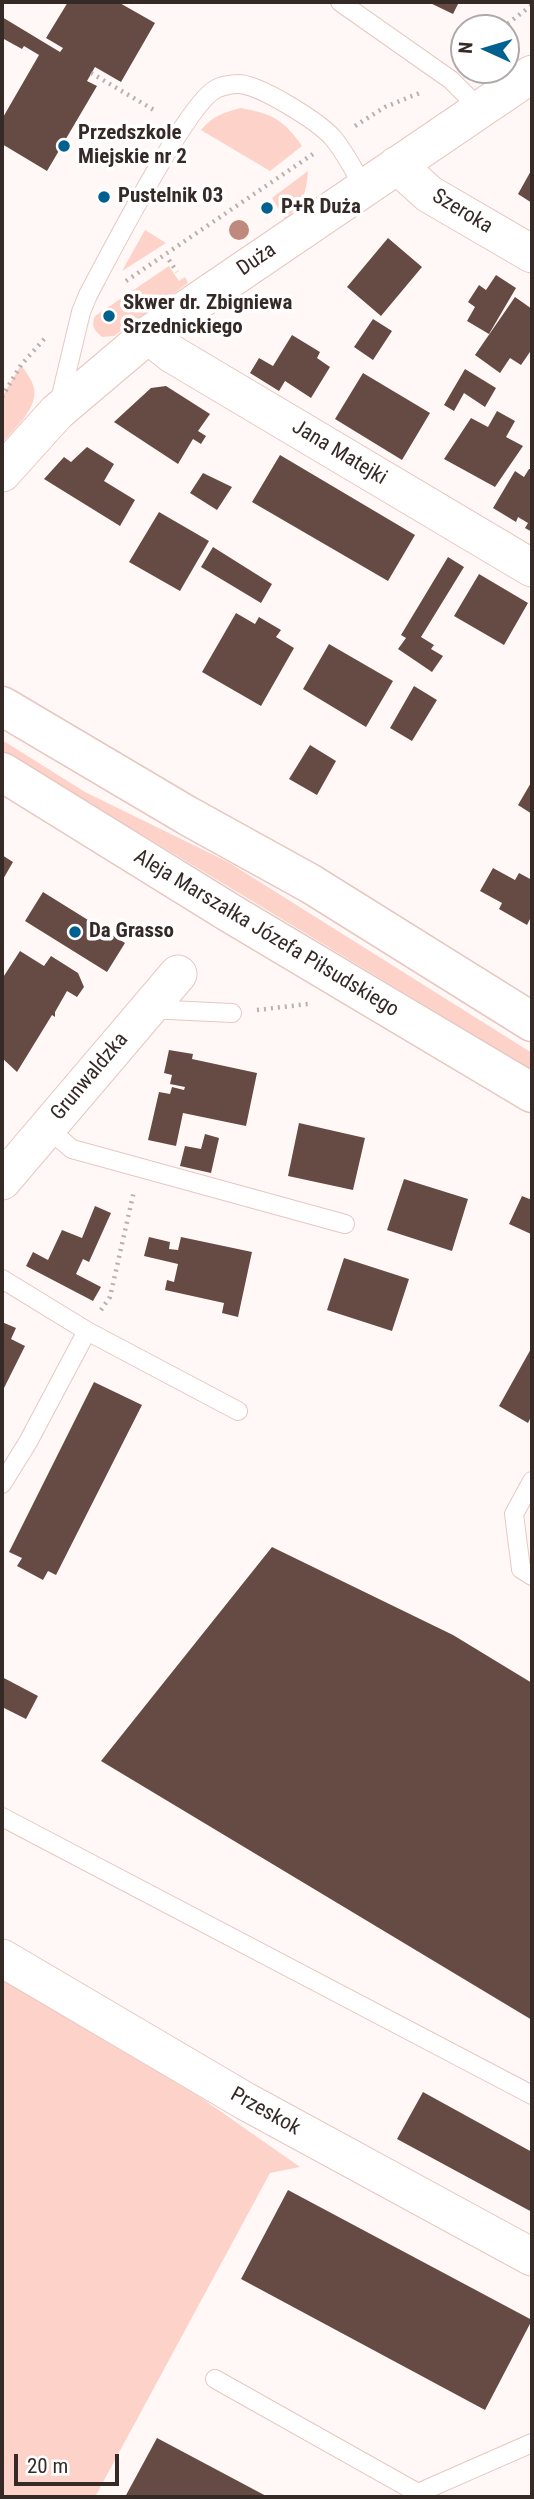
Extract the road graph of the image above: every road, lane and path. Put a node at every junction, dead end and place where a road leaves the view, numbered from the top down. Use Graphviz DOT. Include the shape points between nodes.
graph roads {
  1 [pos="340,2"];
  2 [pos="92,73"];
  3 [pos="532,74"];
  4 [pos="450,79"];
  5 [pos="450,80"];
  6 [pos="455,84"];
  7 [pos="480,109"];
  8 [pos="154,110"];
  9 [pos="334,139"];
  10 [pos="397,165"];
  11 [pos="365,187"];
  12 [pos="532,254"];
  13 [pos="81,312"];
  14 [pos="148,335"];
  15 [pos="2,397"];
  16 [pos="57,412"];
  17 [pos="2,472"];
  18 [pos="532,568"];
  19 [pos="2,706"];
  20 [pos="2,772"];
  21 [pos="178,974"];
  22 [pos="314,1003"];
  23 [pos="148,1009"];
  24 [pos="232,1013"];
  25 [pos="532,1022"];
  26 [pos="532,1093"];
  27 [pos="47,1128"];
  28 [pos="139,1167"];
  29 [pos="2,1181"];
  30 [pos="345,1224"];
  31 [pos="2,1279"];
  32 [pos="87,1331"];
  33 [pos="238,1411"];
  34 [pos="532,1481"];
  35 [pos="2,1484"];
  36 [pos="532,1576"];
  37 [pos="2,1816"];
  38 [pos="2,1958"];
  39 [pos="532,2095"];
  40 [pos="532,2258"];
  41 [pos="215,2379"];
  42 [pos="532,2443"];
  1 -- 4 [label="lane"];
  2 -- 8 [label="path"];
  3 -- 7 [label="street, Duża"];
  5 -- 9 [label="path" via="385,107"];
  6 -- 7 [label="lane"];
  7 -- 10 [label="street, Duża"];
  9 -- 11 [label="lane"];
  9 -- 13 [label="path"];
  9 -- 13 [label="lane" via="277,99 239,83 216,89 199,103 178,134"];
  10 -- 11 [label="street, Duża"];
  10 -- 12 [label="street, Szeroka" via="429,194"];
  11 -- 14 [label="street, Duża"];
  13 -- 15 [label="path" via="49,335 21,365"];
  13 -- 16 [label="lane"];
  14 -- 16 [label="street, Duża"];
  14 -- 18 [label="street, Jana Matejki" via="172,354"];
  16 -- 17 [label="street, Duża"];
  19 -- 25 [label="main road" via="311,884"];
  20 -- 26 [label="main road, Aleja Marszałka Józefa Piłsudskiego"];
  21 -- 23 [label="street, Grunwaldzka"];
  22 -- 24 [label="path"];
  23 -- 24 [label="lane"];
  23 -- 27 [label="street, Grunwaldzka"];
  27 -- 28 [label="lane" via="72,1149"];
  27 -- 29 [label="street, Grunwaldzka"];
  28 -- 30 [label="lane"];
  28 -- 32 [label="path" via="110,1297"];
  31 -- 32 [label="lane"];
  32 -- 33 [label="lane"];
  32 -- 35 [label="lane"];
  34 -- 36 [label="lane" via="514,1514 521,1569"];
  37 -- 39 [label="lane"];
  38 -- 40 [label="street, Przeskok" via="244,2101"];
  41 -- 42 [label="lane" via="418,2493"];
}
